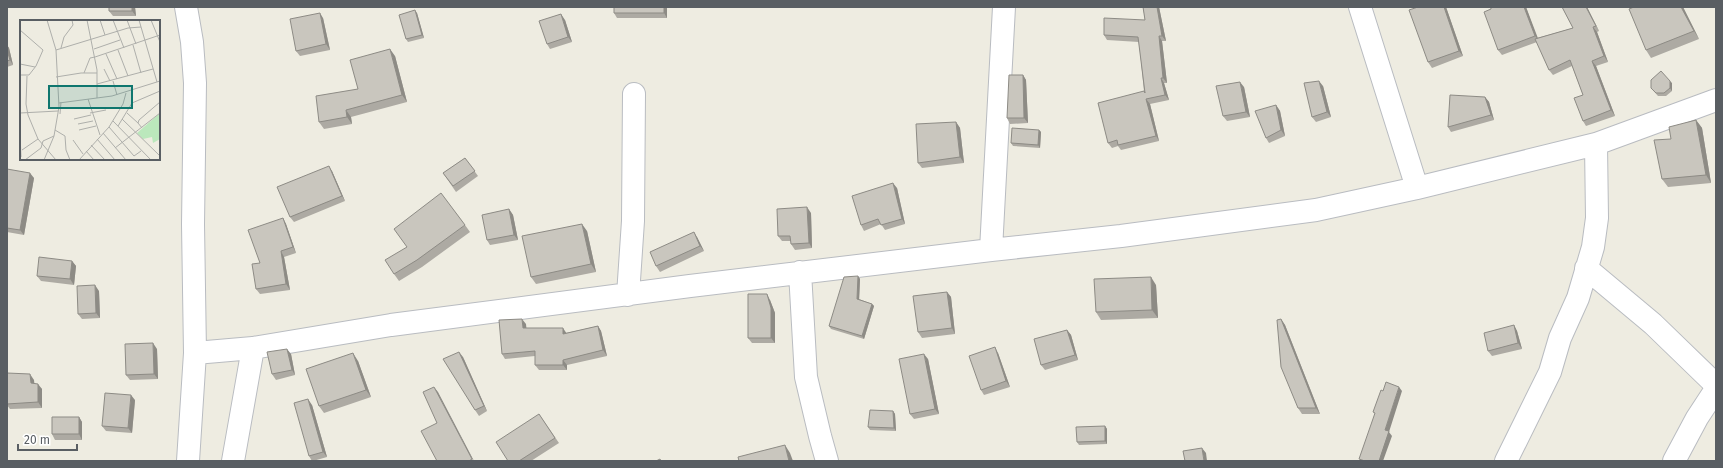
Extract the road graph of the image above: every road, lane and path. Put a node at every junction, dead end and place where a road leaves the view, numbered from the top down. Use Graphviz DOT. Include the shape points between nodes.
graph roads {
  1 [pos="186,7"];
  2 [pos="1004,7"];
  3 [pos="1360,7"];
  4 [pos="634,94"];
  5 [pos="1716,100"];
  6 [pos="1596,144"];
  7 [pos="1417,188"];
  8 [pos="991,250"];
  9 [pos="1586,268"];
  10 [pos="800,272"];
  11 [pos="628,295"];
  12 [pos="253,348"];
  13 [pos="195,353"];
  14 [pos="1716,385"];
  15 [pos="1716,389"];
  16 [pos="188,461"];
  17 [pos="233,461"];
  18 [pos="827,461"];
  19 [pos="1506,461"];
  20 [pos="1674,461"];
  1 -- 13 [label="street" via="195,84"];
  2 -- 8 [label="street"];
  3 -- 7 [label="street"];
  4 -- 11 [label="street" via="633,220"];
  5 -- 6 [label="street"];
  6 -- 7 [label="street"];
  6 -- 9 [label="street" via="1597,218 1593,247"];
  7 -- 8 [label="street" via="1316,210"];
  8 -- 10 [label="street"];
  9 -- 14 [label="street" via="1653,324"];
  9 -- 19 [label="street" via="1578,298 1560,338 1550,372"];
  10 -- 11 [label="street"];
  10 -- 18 [label="street" via="806,377"];
  11 -- 12 [label="street" via="391,325"];
  12 -- 13 [label="street"];
  12 -- 17 [label="street"];
  13 -- 16 [label="street"];
  15 -- 20 [label="street"];
}
